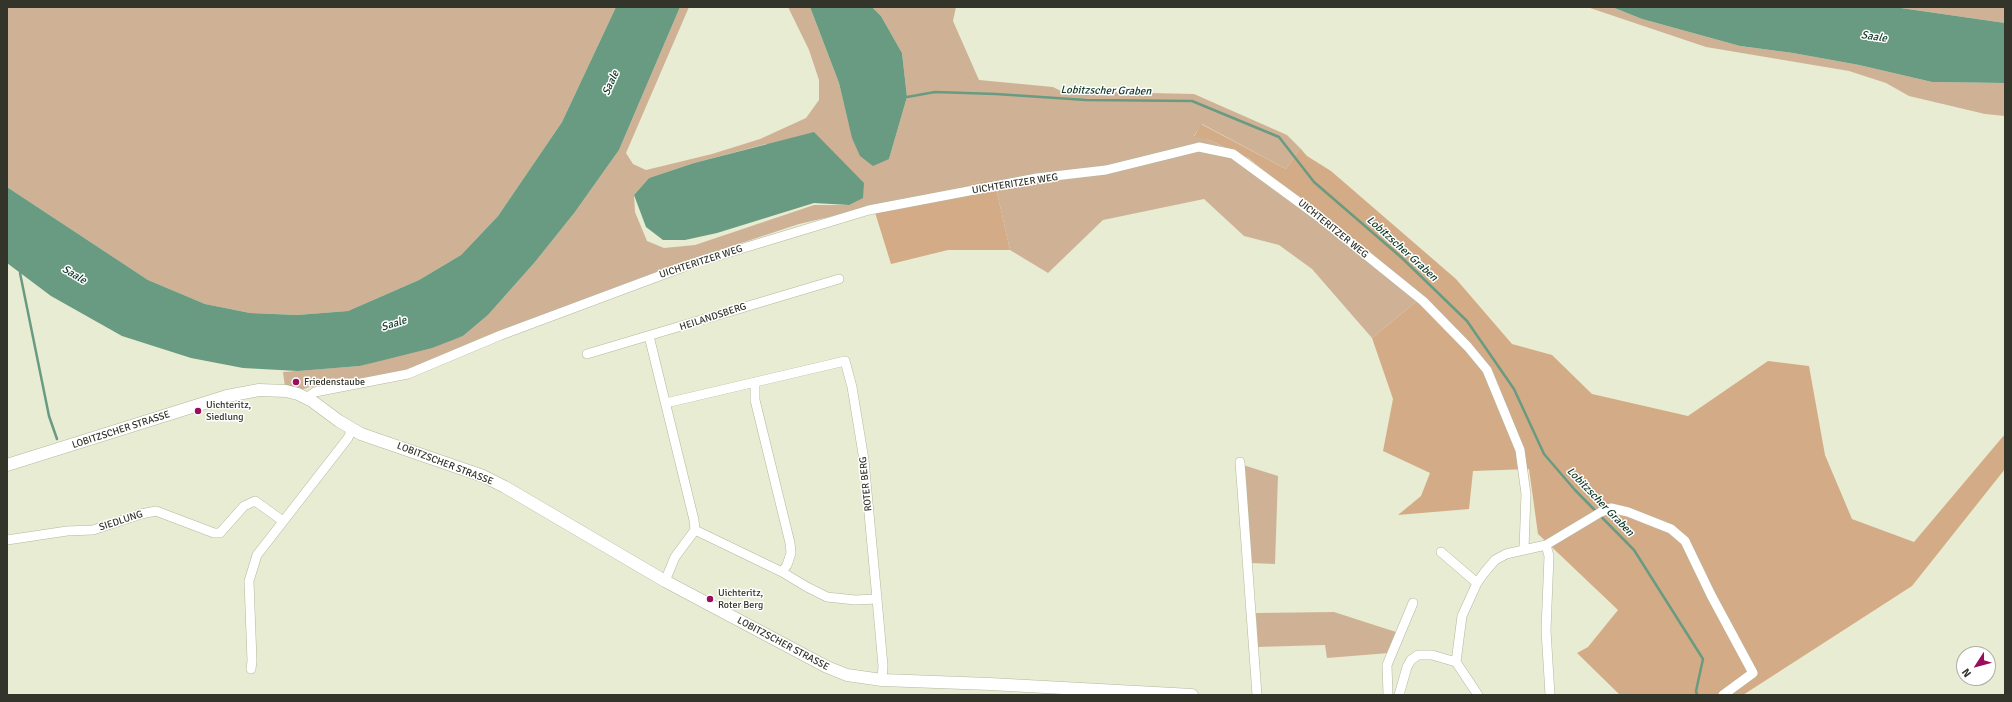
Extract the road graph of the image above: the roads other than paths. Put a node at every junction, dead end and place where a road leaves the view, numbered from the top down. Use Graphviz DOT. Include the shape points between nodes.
graph roads {
  1 [pos="839,279"];
  2 [pos="649,336"];
  3 [pos="587,354"];
  4 [pos="755,382"];
  5 [pos="306,398"];
  6 [pos="666,403"];
  7 [pos="352,429"];
  8 [pos="1240,462"];
  9 [pos="7,465"];
  10 [pos="283,521"];
  11 [pos="695,530"];
  12 [pos="7,540"];
  13 [pos="1546,545"];
  14 [pos="1524,549"];
  15 [pos="1441,552"];
  16 [pos="782,572"];
  17 [pos="665,581"];
  18 [pos="1477,583"];
  19 [pos="877,599"];
  20 [pos="1413,603"];
  21 [pos="1456,662"];
  22 [pos="250,669"];
  23 [pos="882,680"];
  24 [pos="1099,692"];
  25 [pos="1192,695"];
  26 [pos="1257,695"];
  27 [pos="1388,695"];
  28 [pos="1399,695"];
  29 [pos="1478,695"];
  30 [pos="1550,695"];
  31 [pos="1723,695"];
  1 -- 2 [label="street, HEILANDSBERG"];
  2 -- 3 [label="street, HEILANDSBERG"];
  2 -- 6 [label="street"];
  4 -- 6 [label="street, ROTER BERG"];
  4 -- 16 [label="street" via="755,400 790,543 791,553"];
  4 -- 19 [label="street, ROTER BERG" via="845,361 864,460"];
  5 -- 7 [label="street, LOBITZSCHER STRASSE"];
  5 -- 9 [label="street, LOBITZSCHER STRASSE" via="286,391 242,392"];
  5 -- 14 [label="street, UICHTERITZER WEG" via="315,392 408,374 501,335 694,262 869,210 1037,178 1106,170 1199,147 1233,154 1319,217 1423,301 1487,370 1520,450 1526,494"];
  6 -- 11 [label="street"];
  7 -- 10 [label="street" via="348,438"];
  7 -- 17 [label="street, LOBITZSCHER STRASSE" via="483,476"];
  8 -- 26 [label="street"];
  10 -- 12 [label="street, SIEDLUNG" via="255,501 244,506 220,533 156,511 93,530"];
  10 -- 22 [label="street" via="257,555 249,581 252,661"];
  11 -- 16 [label="street"];
  11 -- 17 [label="street" via="675,557"];
  13 -- 14 [label="street"];
  13 -- 30 [label="street" via="1549,556 1546,630"];
  13 -- 31 [label="street" via="1611,508 1671,529 1685,541 1711,596 1753,673"];
  14 -- 18 [label="street" via="1495,560"];
  15 -- 18 [label="street"];
  16 -- 19 [label="street" via="827,597"];
  17 -- 23 [label="street, LOBITZSCHER STRASSE" via="827,667 847,675"];
  18 -- 21 [label="street" via="1462,616"];
  19 -- 23 [label="street" via="883,661"];
  20 -- 27 [label="street" via="1388,659"];
  21 -- 28 [label="street" via="1432,655 1418,656 1407,667"];
  21 -- 29 [label="street"];
  23 -- 24 [label="street, LOBITZSCHER STRASSE"];
  24 -- 25 [label="street, LOBITZSCHER STRASSE"];
}
